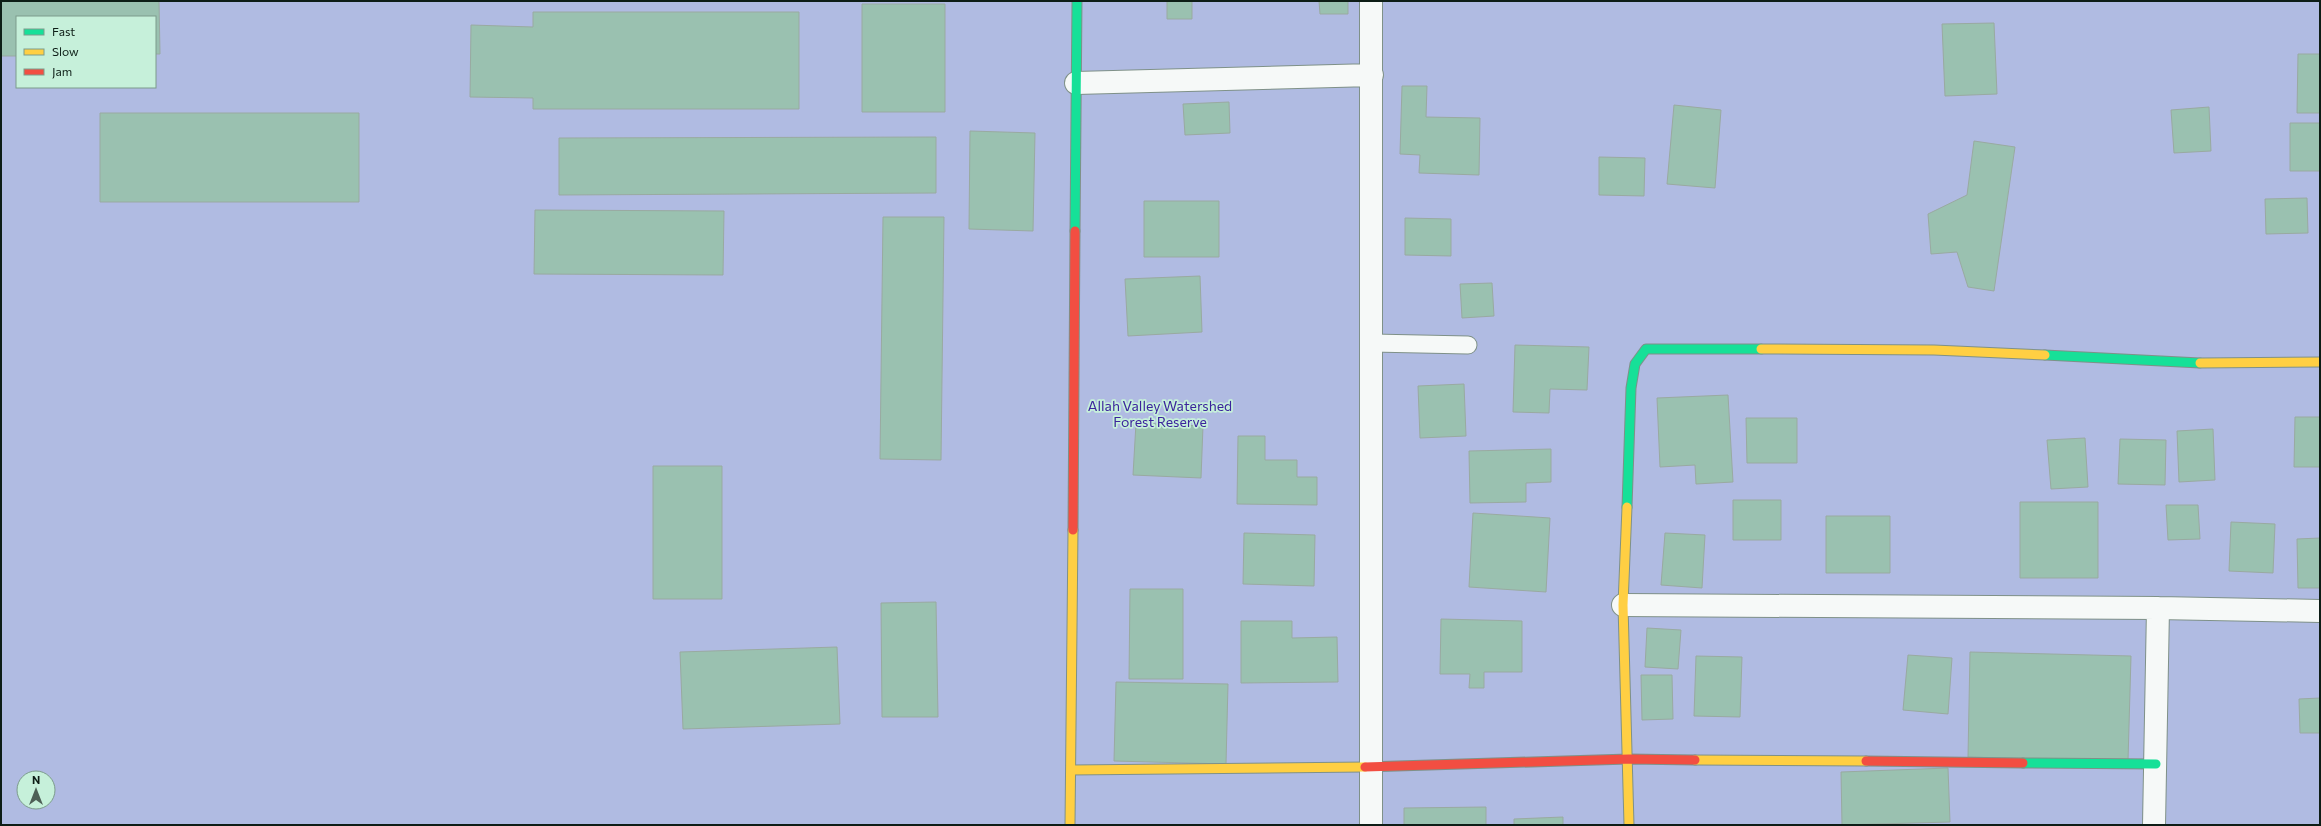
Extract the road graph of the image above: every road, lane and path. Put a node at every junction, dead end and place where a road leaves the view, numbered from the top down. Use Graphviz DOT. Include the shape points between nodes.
graph roads {
  1 [pos="1077,1"];
  2 [pos="1371,1"];
  3 [pos="1372,75"];
  4 [pos="1076,83"];
  5 [pos="1372,343"];
  6 [pos="1468,345"];
  7 [pos="2320,362"];
  8 [pos="1623,605"];
  9 [pos="2158,608"];
  10 [pos="2320,611"];
  11 [pos="1629,759"];
  12 [pos="2156,764"];
  13 [pos="1373,767"];
  14 [pos="1071,770"];
  15 [pos="1070,825"];
  16 [pos="1372,825"];
  17 [pos="1629,825"];
  18 [pos="2154,825"];
  1 -- 4 [label="street"];
  2 -- 3 [label="street"];
  3 -- 4 [label="street"];
  3 -- 5 [label="street"];
  4 -- 14 [label="street"];
  5 -- 6 [label="lane"];
  5 -- 13 [label="street"];
  7 -- 8 [label="street" via="2218,364 1934,350 1646,348 1635,364 1631,388"];
  8 -- 9 [label="street"];
  8 -- 11 [label="street"];
  9 -- 10 [label="street"];
  9 -- 12 [label="street"];
  11 -- 12 [label="street"];
  11 -- 13 [label="street"];
  11 -- 17 [label="street"];
  12 -- 18 [label="street"];
  13 -- 14 [label="street"];
  13 -- 16 [label="street"];
  14 -- 15 [label="street"];
}
